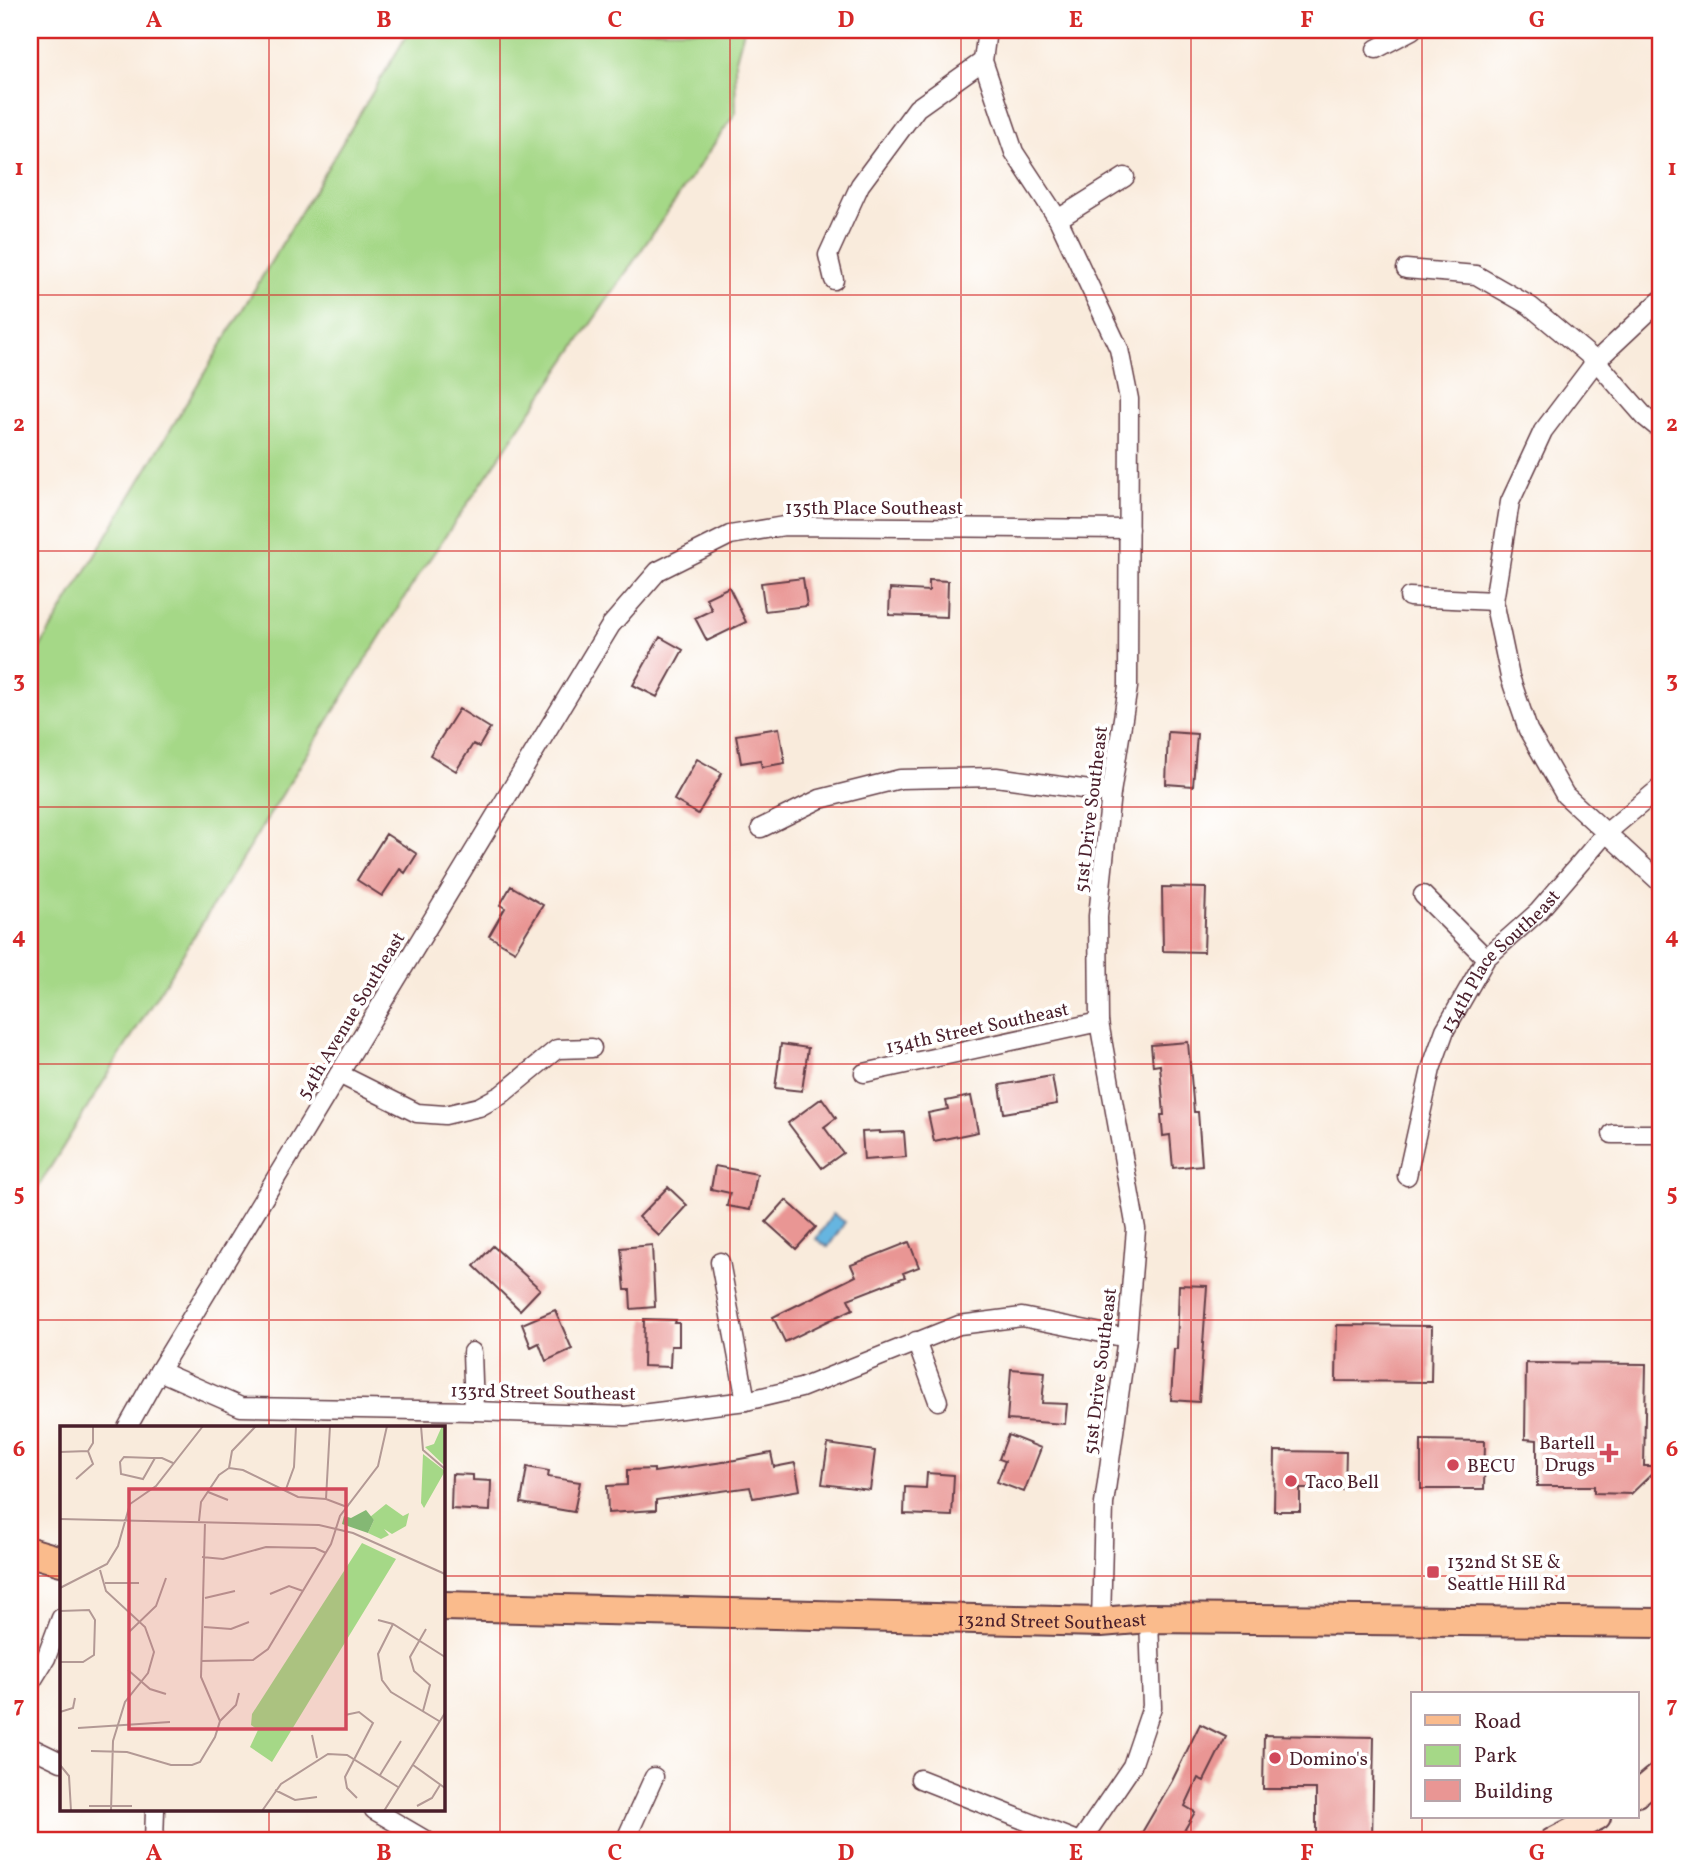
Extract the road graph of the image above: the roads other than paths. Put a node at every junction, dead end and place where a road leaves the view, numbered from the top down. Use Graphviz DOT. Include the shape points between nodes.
graph roads {
  1 [pos="987,30"];
  2 [pos="1412,30"];
  3 [pos="1376,49"];
  4 [pos="983,61"];
  5 [pos="1125,177"];
  6 [pos="1058,219"];
  7 [pos="1406,269"];
  8 [pos="834,280"];
  9 [pos="1661,300"];
  10 [pos="1596,361"];
  11 [pos="1661,430"];
  12 [pos="1129,529"];
  13 [pos="1409,597"];
  14 [pos="1494,601"];
  15 [pos="611,625"];
  16 [pos="1661,787"];
  17 [pos="1111,793"];
  18 [pos="761,828"];
  19 [pos="1605,834"];
  20 [pos="1661,883"];
  21 [pos="1423,895"];
  22 [pos="1486,958"];
  23 [pos="1099,1022"];
  24 [pos="592,1048"];
  25 [pos="864,1073"];
  26 [pos="339,1074"];
  27 [pos="1612,1134"];
  28 [pos="1661,1135"];
  29 [pos="1407,1175"];
  30 [pos="720,1262"];
  31 [pos="1127,1338"];
  32 [pos="916,1341"];
  33 [pos="472,1352"];
  34 [pos="159,1371"];
  35 [pos="746,1401"];
  36 [pos="938,1401"];
  37 [pos="474,1411"];
  38 [pos="128,1426"];
  39 [pos="30,1552"];
  40 [pos="60,1561"];
  41 [pos="444,1606"];
  42 [pos="1149,1618"];
  43 [pos="60,1621"];
  44 [pos="1101,1622"];
  45 [pos="1661,1623"];
  46 [pos="30,1684"];
  47 [pos="30,1747"];
  48 [pos="60,1762"];
  49 [pos="1661,1774"];
  50 [pos="654,1777"];
  51 [pos="920,1779"];
  52 [pos="1638,1793"];
  53 [pos="155,1812"];
  54 [pos="377,1812"];
  55 [pos="1596,1818"];
  56 [pos="154,1841"];
  57 [pos="427,1841"];
  58 [pos="625,1841"];
  59 [pos="1079,1841"];
  60 [pos="1552,1841"];
  1 -- 4 [label="street, 51st Drive Southeast"];
  2 -- 3 [label="street"];
  4 -- 6 [label="street, 51st Drive Southeast" via="1014,152"];
  4 -- 8 [label="street" via="917,108 860,184 828,255"];
  5 -- 6 [label="street"];
  6 -- 12 [label="street, 51st Drive Southeast" via="1119,349 1129,399"];
  7 -- 10 [label="street" via="1476,275 1530,306"];
  9 -- 10 [label="street"];
  10 -- 11 [label="street"];
  10 -- 14 [label="street" via="1543,431 1510,502"];
  12 -- 15 [label="street, 135th Place Southeast" via="784,526 730,536 658,571"];
  12 -- 17 [label="street, 51st Drive Southeast" via="1128,687"];
  13 -- 14 [label="street"];
  14 -- 19 [label="street" via="1510,677 1528,730 1565,795"];
  15 -- 26 [label="street, 54th Avenue Southeast"];
  16 -- 19 [label="street, 134th Place Southeast"];
  17 -- 18 [label="street" via="996,777 900,779 820,799"];
  17 -- 23 [label="street, 51st Drive Southeast" via="1098,916"];
  19 -- 20 [label="street"];
  19 -- 22 [label="street, 134th Place Southeast" via="1538,912"];
  21 -- 22 [label="street"];
  22 -- 29 [label="street, 134th Place Southeast" via="1446,1030 1431,1069"];
  23 -- 25 [label="street, 134th Street Southeast"];
  23 -- 31 [label="street, 51st Drive Southeast" via="1136,1229"];
  24 -- 26 [label="street" via="557,1049 501,1095 479,1107 444,1115 417,1113"];
  26 -- 34 [label="street, 54th Avenue Southeast"];
  27 -- 28 [label="street"];
  30 -- 35 [label="street"];
  31 -- 32 [label="street, 133rd Street Southeast" via="1022,1317 959,1325"];
  31 -- 44 [label="street, 51st Drive Southeast" via="1104,1504"];
  32 -- 35 [label="street, 133rd Street Southeast" via="801,1388"];
  32 -- 36 [label="street"];
  33 -- 37 [label="street"];
  34 -- 37 [label="street, 133rd Street Southeast" via="241,1407"];
  34 -- 38 [label="street, 54th Avenue Southeast"];
  35 -- 37 [label="street, 133rd Street Southeast" via="625,1416"];
  39 -- 40 [label="main road"];
  41 -- 44 [label="main road, 132nd Street Southeast"];
  42 -- 44 [label="main road, 132nd Street Southeast"];
  42 -- 45 [label="main road, 132nd Street Southeast"];
  42 -- 59 [label="street" via="1152,1707 1132,1766"];
  43 -- 46 [label="street"];
  47 -- 48 [label="street"];
  49 -- 52 [label="main road"];
  50 -- 58 [label="street"];
  51 -- 59 [label="street"];
  53 -- 56 [label="street"];
  54 -- 57 [label="street"];
  55 -- 60 [label="main road"];
}
